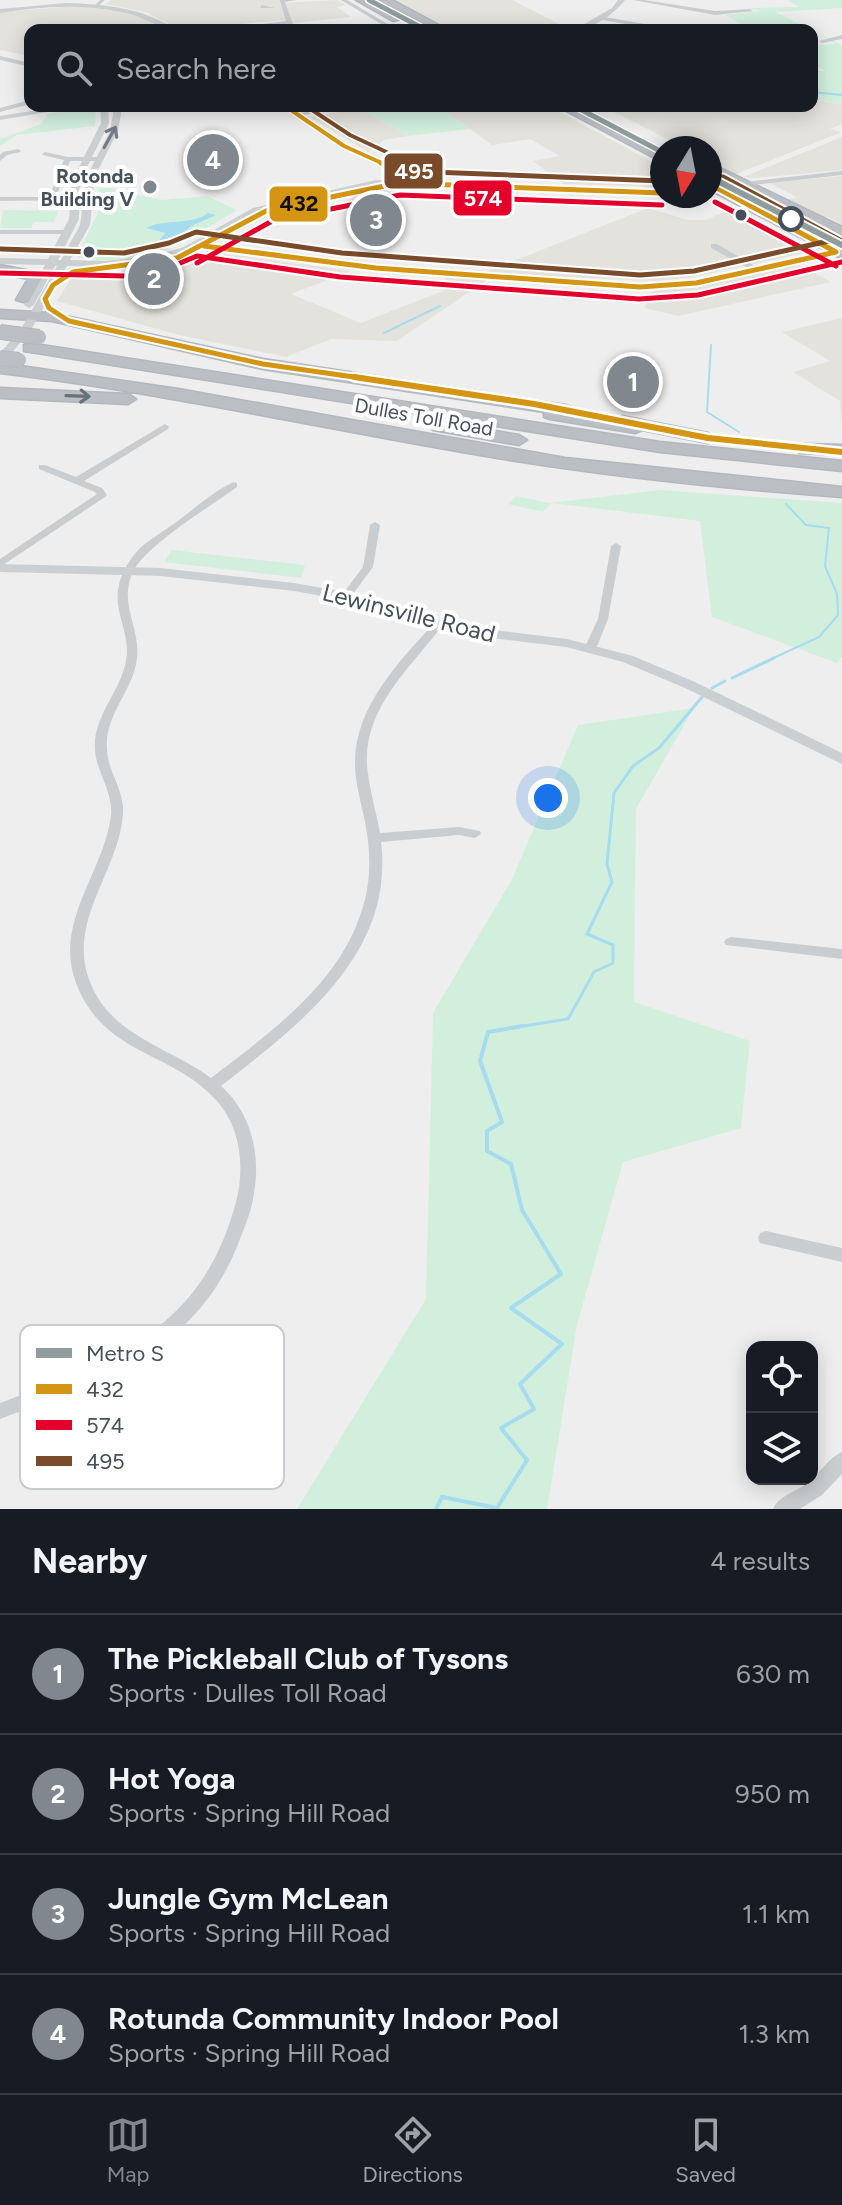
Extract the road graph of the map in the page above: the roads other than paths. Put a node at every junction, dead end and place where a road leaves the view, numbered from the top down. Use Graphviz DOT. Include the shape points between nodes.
graph roads {
  1 [pos="103,0"];
  2 [pos="282,0"];
  3 [pos="294,0"];
  4 [pos="343,0"];
  5 [pos="361,0"];
  6 [pos="385,0"];
  7 [pos="622,0"];
  8 [pos="632,0"];
  9 [pos="656,1"];
  10 [pos="95,6"];
  11 [pos="262,7"];
  12 [pos="272,8"];
  13 [pos="0,11"];
  14 [pos="750,11"];
  15 [pos="602,18"];
  16 [pos="289,22"];
  17 [pos="162,24"];
  18 [pos="272,24"];
  19 [pos="381,24"];
  20 [pos="404,24"];
  21 [pos="431,24"];
  22 [pos="590,24"];
  23 [pos="594,24"];
  24 [pos="635,24"];
  25 [pos="842,37"];
  26 [pos="822,41"];
  27 [pos="0,56"];
  28 [pos="24,61"];
  29 [pos="24,62"];
  30 [pos="24,104"];
  31 [pos="24,111"];
  32 [pos="24,112"];
  33 [pos="104,112"];
  34 [pos="116,112"];
  35 [pos="294,112"];
  36 [pos="311,112"];
  37 [pos="574,112"];
  38 [pos="601,112"];
  39 [pos="0,114"];
  40 [pos="297,114"];
  41 [pos="650,137"];
  42 [pos="18,151"];
  43 [pos="650,152"];
  44 [pos="45,154"];
  45 [pos="0,159"];
  46 [pos="67,160"];
  47 [pos="84,160"];
  48 [pos="97,160"];
  49 [pos="722,173"];
  50 [pos="842,173"];
  51 [pos="399,183"];
  52 [pos="745,184"];
  53 [pos="722,187"];
  54 [pos="650,191"];
  55 [pos="722,193"];
  56 [pos="0,199"];
  57 [pos="11,199"];
  58 [pos="52,199"];
  59 [pos="75,199"];
  60 [pos="0,208"];
  61 [pos="0,232"];
  62 [pos="68,232"];
  63 [pos="842,232"];
  64 [pos="199,245"];
  65 [pos="714,246"];
  66 [pos="840,252"];
  67 [pos="0,265"];
  68 [pos="58,265"];
  69 [pos="109,268"];
  70 [pos="758,270"];
  71 [pos="46,291"];
  72 [pos="27,310"];
  73 [pos="0,311"];
  74 [pos="69,321"];
  75 [pos="0,332"];
  76 [pos="0,345"];
  77 [pos="17,355"];
  78 [pos="292,376"];
  79 [pos="0,393"];
  80 [pos="165,427"];
  81 [pos="708,438"];
  82 [pos="842,453"];
  83 [pos="842,466"];
  84 [pos="42,467"];
  85 [pos="699,480"];
  86 [pos="842,480"];
  87 [pos="77,481"];
  88 [pos="234,485"];
  89 [pos="842,494"];
  90 [pos="375,525"];
  91 [pos="616,546"];
  92 [pos="0,566"];
  93 [pos="129,571"];
  94 [pos="346,596"];
  95 [pos="438,625"];
  96 [pos="590,649"];
  97 [pos="842,759"];
  98 [pos="475,834"];
  99 [pos="375,838"];
  100 [pos="731,942"];
  101 [pos="842,954"];
  102 [pos="211,1086"];
  103 [pos="766,1238"];
  104 [pos="842,1255"];
  105 [pos="172,1325"];
  106 [pos="20,1403"];
  107 [pos="0,1411"];
  108 [pos="842,1461"];
  109 [pos="783,1509"];
  1 -- 10 [label="street"];
  2 -- 3 [label="street"];
  2 -- 16 [label="street"];
  4 -- 19 [label="street"];
  5 -- 20 [label="highway"];
  6 -- 21 [label="highway"];
  7 -- 15 [label="main road"];
  8 -- 9 [label="street"];
  8 -- 15 [label="main road"];
  9 -- 14 [label="street" via="715,13"];
  10 -- 13 [label="main road"];
  10 -- 17 [label="main road" via="143,14"];
  11 -- 12 [label="street"];
  15 -- 22 [label="main road"];
  15 -- 23 [label="main road"];
  15 -- 24 [label="street"];
  16 -- 18 [label="street"];
  25 -- 26 [label="street"];
  27 -- 28 [label="main road"];
  27 -- 29 [label="main road"];
  30 -- 39 [label="street"];
  31 -- 39 [label="main road"];
  32 -- 39 [label="main road"];
  33 -- 47 [label="main road" via="105,123"];
  48 -- 34 [label="main road, one-way" via="116,127"];
  35 -- 40 [label="main road"];
  36 -- 40 [label="street"];
  37 -- 43 [label="highway"];
  38 -- 41 [label="highway"];
  40 -- 51 [label="main road" via="344,146 387,165"];
  42 -- 45 [label="street"];
  44 -- 46 [label="street"];
  46 -- 47 [label="street"];
  46 -- 58 [label="street"];
  47 -- 48 [label="street"];
  47 -- 59 [label="main road"];
  48 -- 68 [label="main road" via="90,176 88,216"];
  49 -- 52 [label="highway"];
  50 -- 52 [label="street"];
  51 -- 54 [label="main road"];
  51 -- 64 [label="main road" via="356,186 267,206 239,217"];
  52 -- 53 [label="main road"];
  52 -- 63 [label="highway"];
  55 -- 66 [label="highway"];
  56 -- 57 [label="street"];
  57 -- 58 [label="street"];
  57 -- 60 [label="street"];
  58 -- 59 [label="street"];
  59 -- 62 [label="main road"];
  61 -- 62 [label="street"];
  62 -- 68 [label="main road"];
  64 -- 68 [label="main road" via="136,262"];
  64 -- 69 [label="main road" via="164,261"];
  64 -- 70 [label="main road" via="364,267 640,287 696,283"];
  65 -- 70 [label="street"];
  66 -- 70 [label="main road"];
  67 -- 68 [label="main road"];
  67 -- 72 [label="highway" via="36,276"];
  68 -- 69 [label="main road"];
  68 -- 71 [label="main road"];
  69 -- 71 [label="main road" via="73,272"];
  71 -- 72 [label="highway"];
  71 -- 74 [label="highway" via="49,308"];
  72 -- 73 [label="highway"];
  72 -- 74 [label="highway"];
  72 -- 76 [label="main road"];
  72 -- 77 [label="main road"];
  74 -- 81 [label="highway" via="233,359 534,404"];
  75 -- 77 [label="highway, Dulles Toll Road, bridge"];
  76 -- 77 [label="highway"];
  77 -- 78 [label="highway, Dulles Toll Road"];
  77 -- 83 [label="highway" via="660,447"];
  77 -- 85 [label="highway, Dulles Toll Road" via="106,382"];
  77 -- 86 [label="highway" via="586,451"];
  78 -- 81 [label="highway, Dulles Toll Road"];
  78 -- 82 [label="highway, Dulles Toll Road" via="630,434"];
  79 -- 85 [label="highway, one-way" via="141,400 484,460"];
  80 -- 87 [label="street"];
  81 -- 82 [label="highway, Dulles Toll Road"];
  84 -- 87 [label="street"];
  85 -- 89 [label="highway"];
  87 -- 92 [label="street" via="102,493 100,498"];
  88 -- 93 [label="street" via="144,550"];
  90 -- 94 [label="street" via="368,567"];
  91 -- 96 [label="street" via="603,619"];
  92 -- 93 [label="main road, Lewinsville Road"];
  93 -- 94 [label="main road, Lewinsville Road"];
  93 -- 102 [label="street" via="120,601 132,655 100,742 117,814 78,928 78,963 89,996 117,1030"];
  94 -- 95 [label="main road, Lewinsville Road"];
  95 -- 96 [label="main road, Lewinsville Road"];
  95 -- 99 [label="street" via="382,692 366,721 360,767"];
  96 -- 97 [label="main road, Lewinsville Road" via="690,685"];
  98 -- 99 [label="street"];
  99 -- 102 [label="street" via="372,899 342,965 306,1009"];
  100 -- 101 [label="street"];
  102 -- 105 [label="street" via="240,1126 251,1169 249,1186 208,1288"];
  103 -- 104 [label="street"];
  106 -- 107 [label="street"];
  108 -- 109 [label="street" via="802,1499"];
}
